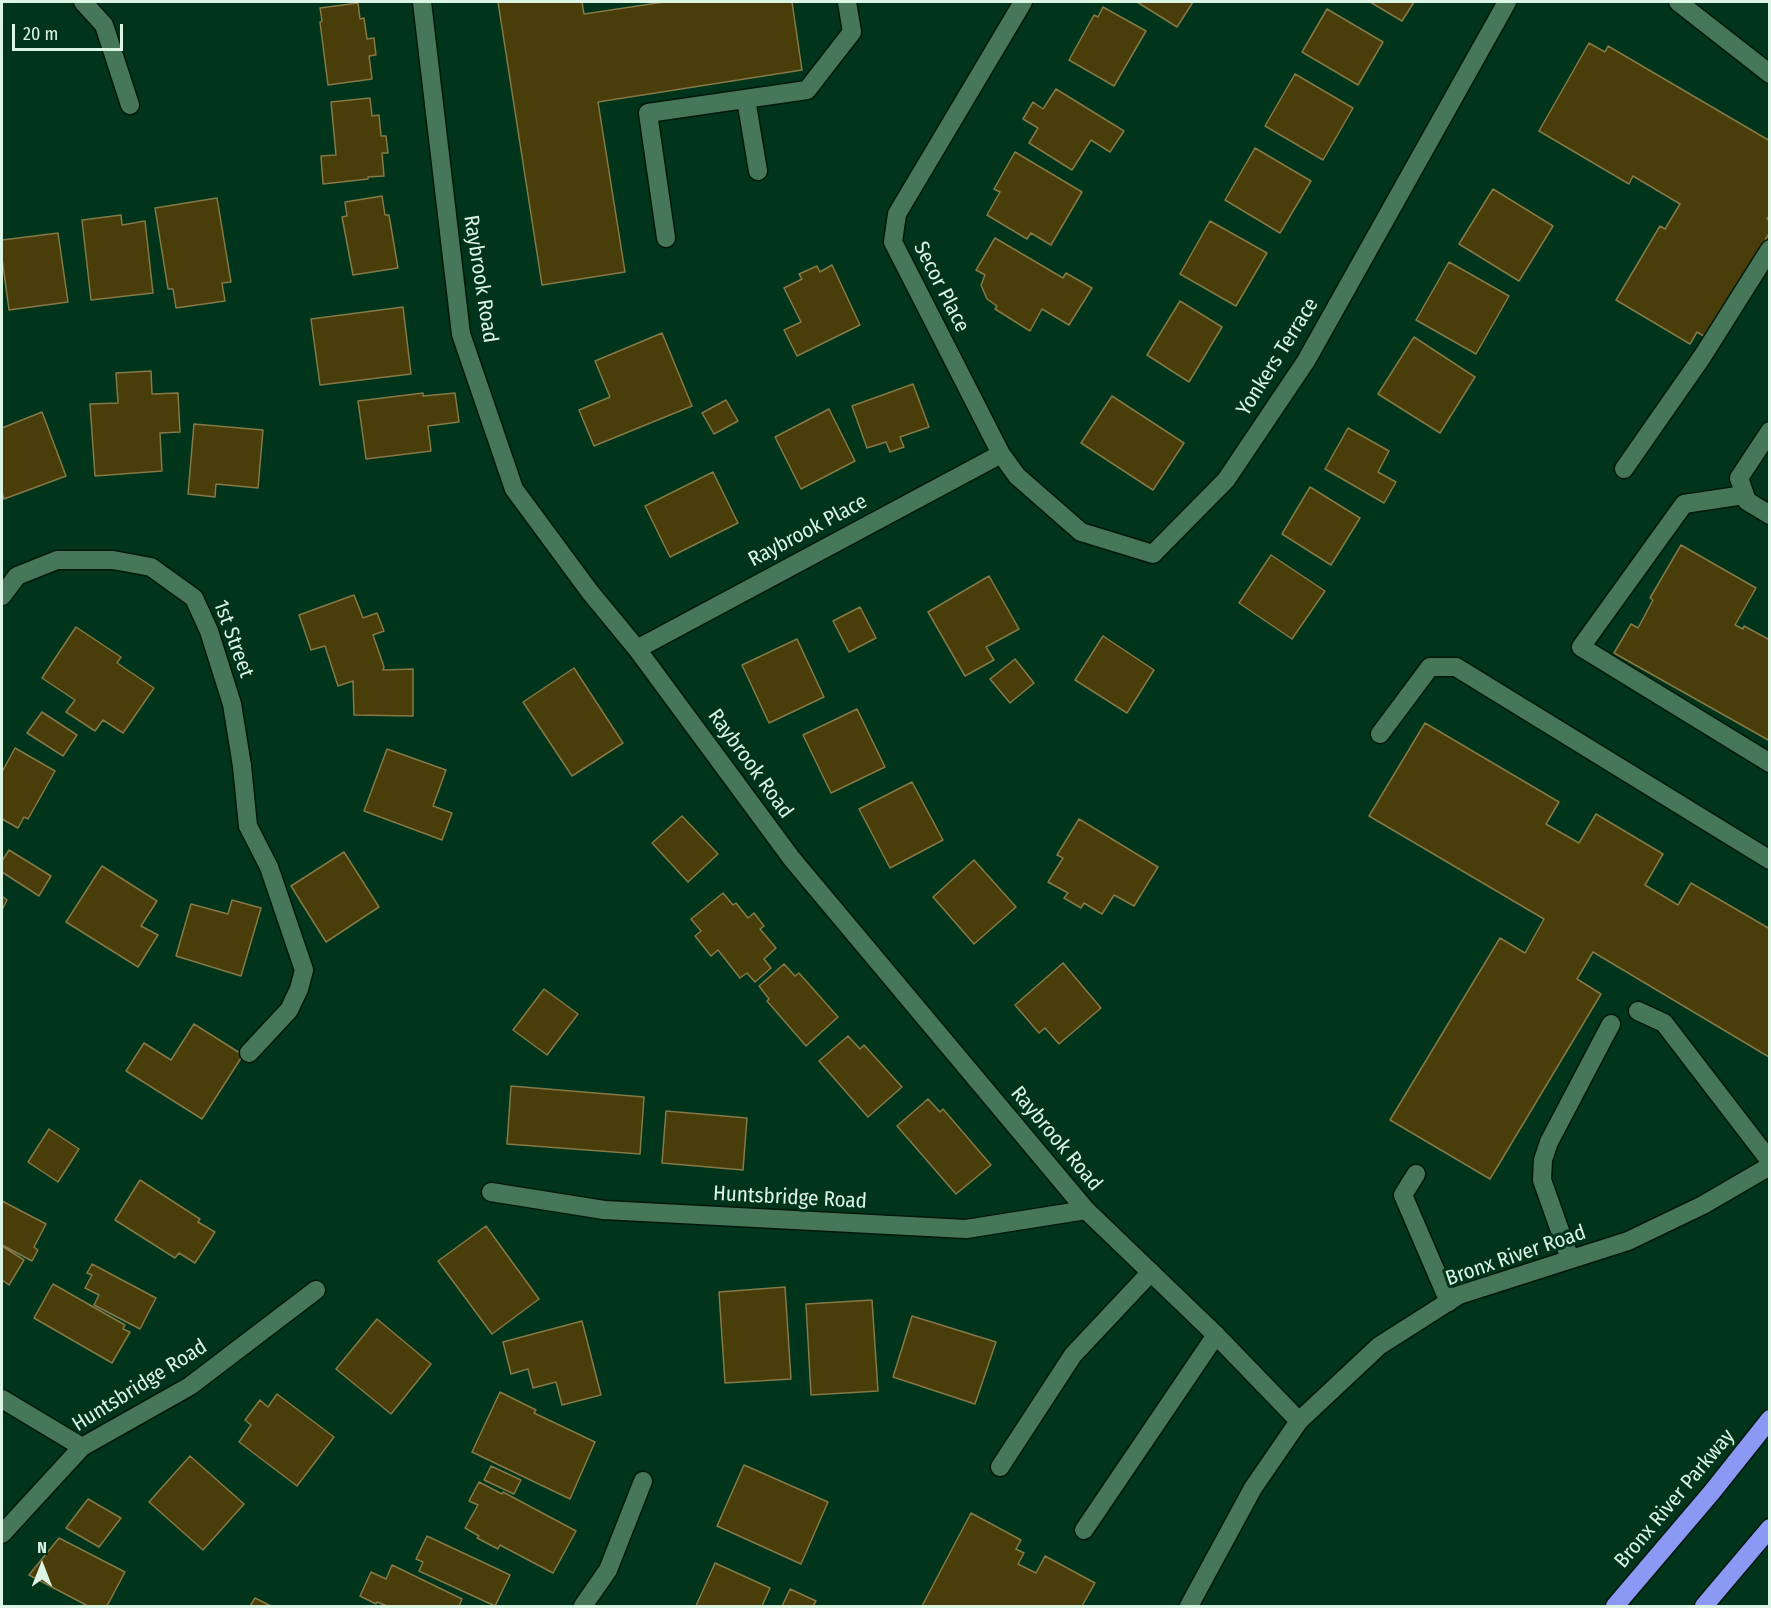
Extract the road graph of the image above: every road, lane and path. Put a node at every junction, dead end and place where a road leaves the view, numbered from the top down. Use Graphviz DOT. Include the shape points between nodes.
graph roads {
  1 [pos="83,2"];
  2 [pos="422,2"];
  3 [pos="847,2"];
  4 [pos="1023,2"];
  5 [pos="1507,2"];
  6 [pos="1678,2"];
  7 [pos="1770,74"];
  8 [pos="746,99"];
  9 [pos="130,105"];
  10 [pos="758,171"];
  11 [pos="666,238"];
  12 [pos="1770,249"];
  13 [pos="1770,431"];
  14 [pos="1001,454"];
  15 [pos="1624,469"];
  16 [pos="1744,495"];
  17 [pos="1770,515"];
  18 [pos="2,596"];
  19 [pos="637,649"];
  20 [pos="1380,734"];
  21 [pos="1770,763"];
  22 [pos="1770,860"];
  23 [pos="1638,1011"];
  24 [pos="1611,1024"];
  25 [pos="249,1053"];
  26 [pos="1770,1161"];
  27 [pos="1770,1166"];
  28 [pos="1416,1174"];
  29 [pos="491,1192"];
  30 [pos="1086,1210"];
  31 [pos="1570,1259"];
  32 [pos="1151,1272"];
  33 [pos="316,1290"];
  34 [pos="1449,1302"];
  35 [pos="1216,1335"];
  36 [pos="2,1399"];
  37 [pos="1770,1419"];
  38 [pos="1299,1421"];
  39 [pos="82,1447"];
  40 [pos="1000,1467"];
  41 [pos="643,1481"];
  42 [pos="1770,1528"];
  43 [pos="1084,1530"];
  44 [pos="2,1534"];
  45 [pos="583,1606"];
  46 [pos="1189,1606"];
  47 [pos="1615,1606"];
  48 [pos="1704,1606"];
  1 -- 9 [label="street" via="104,26"];
  2 -- 19 [label="street, Raybrook Road" via="461,334 514,489"];
  3 -- 8 [label="street" via="852,32 807,90"];
  4 -- 14 [label="street, Secor Place" via="897,214 893,242"];
  5 -- 14 [label="street, Yonkers Terrace" via="1305,361 1226,480 1153,554 1081,532 1017,476"];
  6 -- 7 [label="street"];
  8 -- 10 [label="street"];
  8 -- 11 [label="street" via="648,113"];
  12 -- 15 [label="street" via="1702,357"];
  13 -- 16 [label="street" via="1739,478"];
  14 -- 19 [label="street, Raybrook Place"];
  16 -- 17 [label="street"];
  16 -- 21 [label="street" via="1683,504 1581,647"];
  18 -- 25 [label="street, 1st Street" via="17,576 57,560 113,560 151,567 194,598 232,704 248,826 269,867 304,970 289,1010"];
  19 -- 30 [label="street, Raybrook Road" via="792,859"];
  20 -- 22 [label="street" via="1430,667 1456,667"];
  23 -- 26 [label="street" via="1664,1023"];
  24 -- 31 [label="street" via="1549,1142 1543,1161 1542,1180"];
  27 -- 31 [label="street, Bronx River Road" via="1703,1205 1628,1241"];
  28 -- 34 [label="street" via="1403,1195"];
  29 -- 30 [label="street, Huntsbridge Road" via="604,1210 966,1229"];
  30 -- 32 [label="street, Raybrook Road"];
  31 -- 34 [label="street, Bronx River Road" via="1459,1295"];
  32 -- 35 [label="street, Raybrook Road"];
  32 -- 40 [label="street" via="1073,1355"];
  33 -- 39 [label="street, Huntsbridge Road" via="190,1386"];
  34 -- 38 [label="street, Bronx River Road" via="1379,1346"];
  35 -- 38 [label="street, Raybrook Road"];
  35 -- 43 [label="street"];
  36 -- 39 [label="street"];
  37 -- 47 [label="highway, Bronx River Parkway"];
  38 -- 46 [label="street, Bronx River Road" via="1252,1488"];
  39 -- 44 [label="street, Huntsbridge Road"];
  41 -- 45 [label="street" via="608,1570"];
  42 -- 48 [label="highway"];
}
